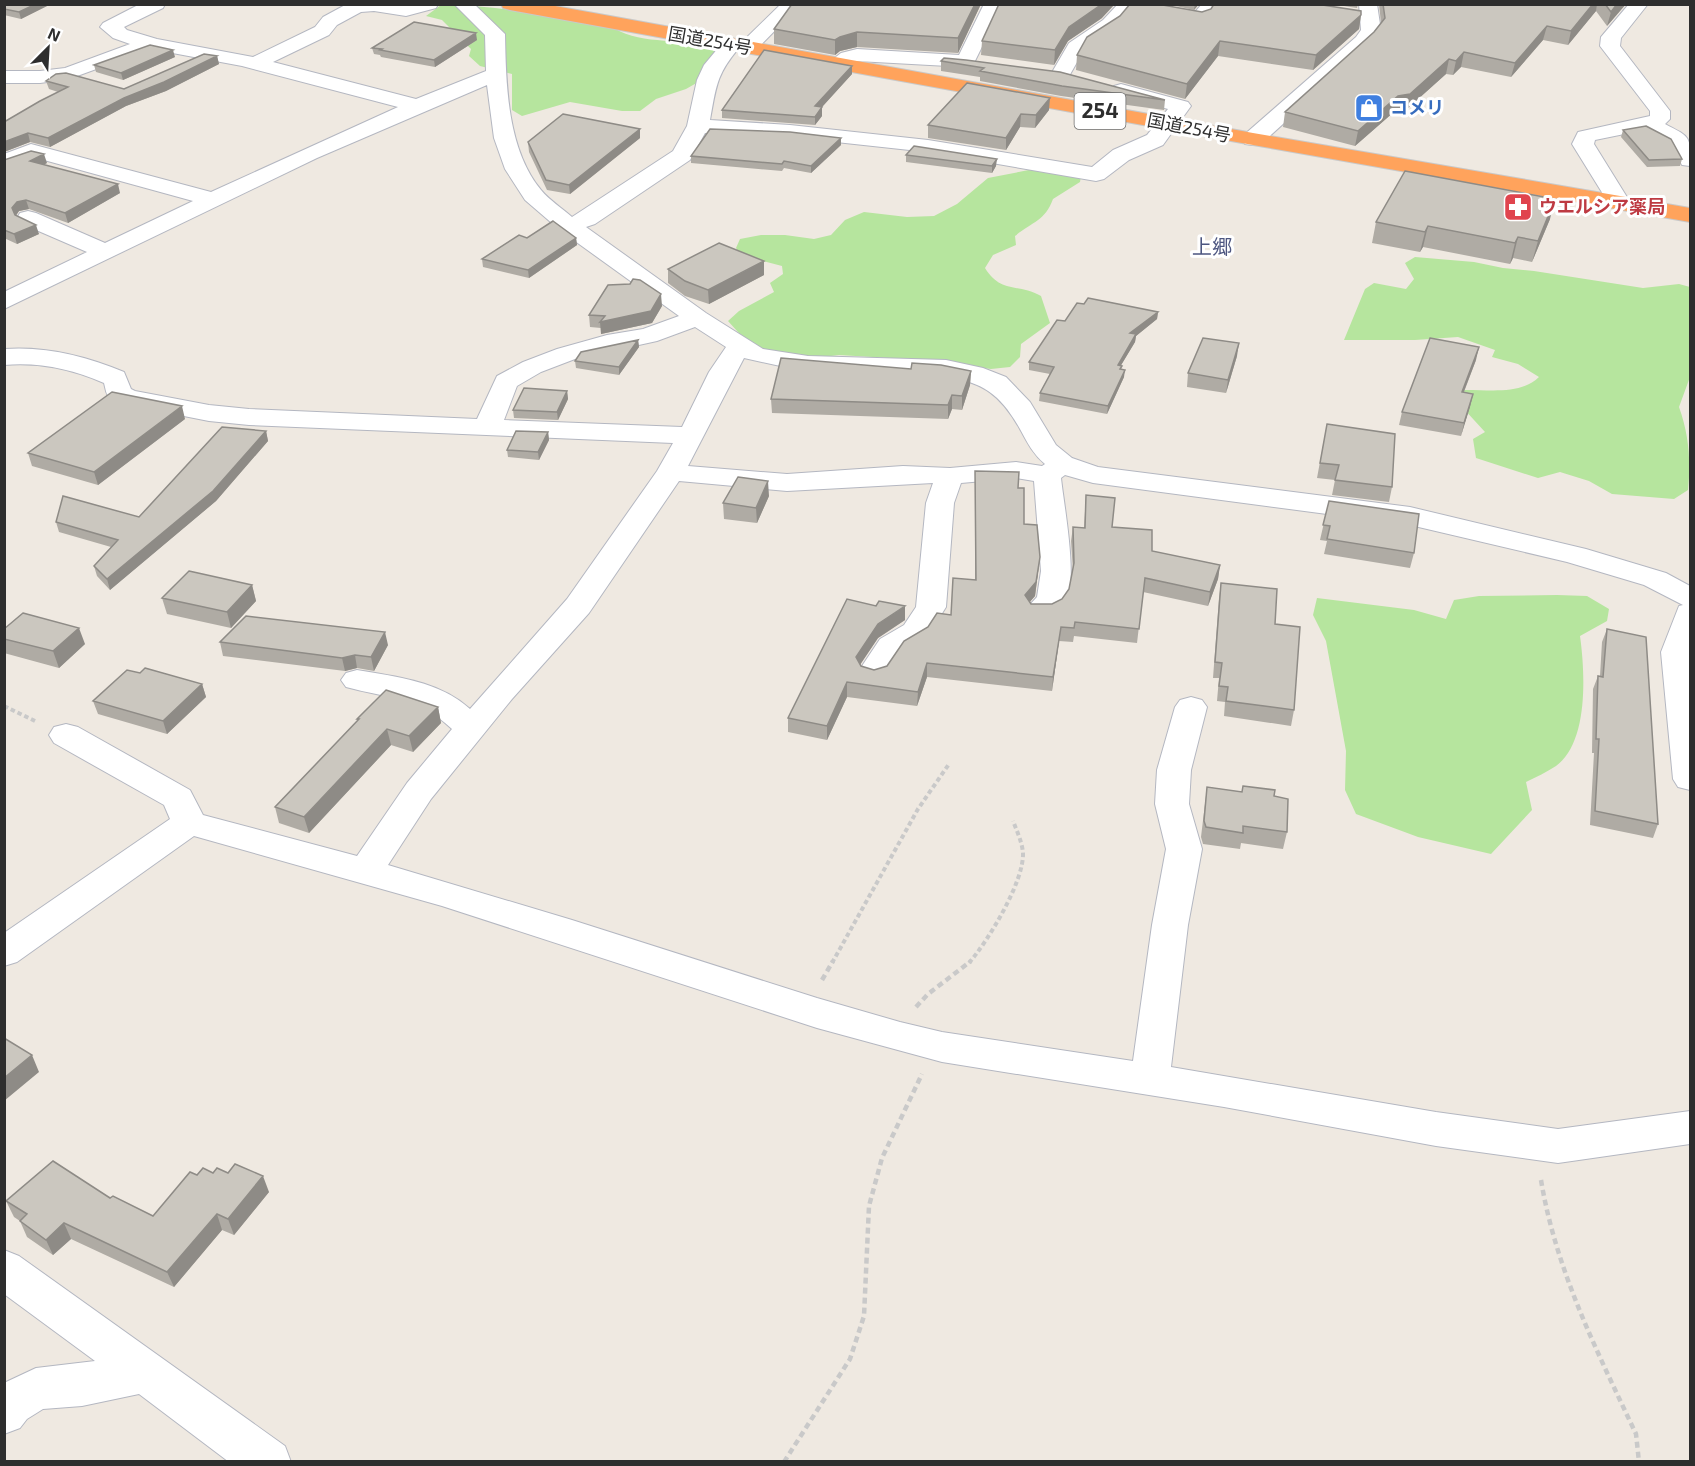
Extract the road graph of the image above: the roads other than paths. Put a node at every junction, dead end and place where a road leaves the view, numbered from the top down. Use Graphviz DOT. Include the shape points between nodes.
graph roads {
  1 [pos="156,4"];
  2 [pos="429,4"];
  3 [pos="463,4"];
  4 [pos="510,4"];
  5 [pos="792,4"];
  6 [pos="994,4"];
  7 [pos="1212,4"];
  8 [pos="1128,5"];
  9 [pos="1631,6"];
  10 [pos="1368,11"];
  11 [pos="1346,15"];
  12 [pos="150,42"];
  13 [pos="739,47"];
  14 [pos="204,53"];
  15 [pos="966,61"];
  16 [pos="253,64"];
  17 [pos="837,64"];
  18 [pos="987,64"];
  19 [pos="174,67"];
  20 [pos="1040,71"];
  21 [pos="69,73"];
  22 [pos="496,74"];
  23 [pos="1061,74"];
  24 [pos="4,77"];
  25 [pos="1082,80"];
  26 [pos="102,83"];
  27 [pos="1102,85"];
  28 [pos="415,105"];
  29 [pos="1167,123"];
  30 [pos="1648,124"];
  31 [pos="698,126"];
  32 [pos="1253,140"];
  33 [pos="1690,160"];
  34 [pos="4,163"];
  35 [pos="212,199"];
  36 [pos="1619,202"];
  37 [pos="1690,215"];
  38 [pos="28,218"];
  39 [pos="569,226"];
  40 [pos="106,252"];
  41 [pos="4,302"];
  42 [pos="697,318"];
  43 [pos="739,346"];
  44 [pos="4,357"];
  45 [pos="487,428"];
  46 [pos="691,436"];
  47 [pos="1054,469"];
  48 [pos="671,472"];
  49 [pos="950,476"];
  50 [pos="1690,598"];
  51 [pos="1041,609"];
  52 [pos="1690,613"];
  53 [pos="874,672"];
  54 [pos="357,680"];
  55 [pos="1191,707"];
  56 [pos="471,728"];
  57 [pos="66,735"];
  58 [pos="1690,778"];
  59 [pos="189,823"];
  60 [pos="366,870"];
  61 [pos="4,952"];
  62 [pos="1150,1079"];
  63 [pos="1690,1128"];
  64 [pos="4,1269"];
  65 [pos="145,1372"];
  66 [pos="4,1413"];
  67 [pos="268,1461"];
  1 -- 12 [label="street" via="110,27 117,34"];
  2 -- 16 [label="street" via="406,10 374,5 356,7 330,21 322,31"];
  3 -- 22 [label="street" via="495,34"];
  4 -- 13 [label="highway, 国道254号 / 254"];
  5 -- 13 [label="street"];
  6 -- 15 [label="street"];
  7 -- 8 [label="street" via="1200,18"];
  8 -- 23 [label="street" via="1110,24 1076,47"];
  9 -- 30 [label="street" via="1611,37 1610,46 1660,111 1659,119"];
  10 -- 11 [label="street"];
  10 -- 32 [label="street" via="1371,31 1363,40"];
  12 -- 14 [label="street"];
  12 -- 21 [label="street"];
  13 -- 17 [label="highway, 国道254号 / 254"];
  13 -- 31 [label="street" via="714,64"];
  14 -- 16 [label="street"];
  14 -- 19 [label="street"];
  15 -- 17 [label="street" via="857,55"];
  15 -- 18 [label="street"];
  16 -- 28 [label="street"];
  17 -- 29 [label="highway, 国道254号 / 254"];
  20 -- 23 [label="street"];
  21 -- 24 [label="street"];
  21 -- 26 [label="street"];
  22 -- 28 [label="street"];
  22 -- 39 [label="street" via="505,138 516,169 533,195"];
  23 -- 25 [label="street"];
  27 -- 29 [label="street" via="1181,106"];
  28 -- 35 [label="street"];
  29 -- 31 [label="street" via="1155,140 1121,155 1096,174 928,146"];
  29 -- 32 [label="highway, 国道254号 / 254"];
  30 -- 33 [label="street" via="1678,140"];
  30 -- 36 [label="street" via="1605,129 1585,136 1583,144"];
  31 -- 39 [label="street" via="682,155 587,219"];
  32 -- 36 [label="highway, 国道254号 / 254"];
  34 -- 35 [label="street" via="31,150"];
  35 -- 40 [label="street"];
  36 -- 37 [label="highway, 国道254号 / 254"];
  38 -- 40 [label="street"];
  39 -- 42 [label="street"];
  40 -- 41 [label="street"];
  42 -- 43 [label="street"];
  42 -- 45 [label="street" via="648,336 607,343 532,367 506,382"];
  43 -- 46 [label="street"];
  43 -- 47 [label="street" via="756,355 808,364 946,368 974,373 997,383 1020,408"];
  44 -- 45 [label="street" via="55,359 97,370 115,378 117,392 127,397 209,413"];
  45 -- 46 [label="street"];
  46 -- 48 [label="street"];
  47 -- 49 [label="street"];
  47 -- 50 [label="street" via="1410,516 1576,555 1655,579"];
  47 -- 51 [label="street" via="1056,571 1052,601"];
  48 -- 49 [label="street" via="744,482 825,482 924,473"];
  48 -- 56 [label="street" via="578,606"];
  49 -- 53 [label="street" via="940,503 932,607 915,632 891,646"];
  52 -- 58 [label="street" via="1677,652"];
  54 -- 56 [label="street" via="416,691 447,706"];
  55 -- 62 [label="street" via="1174,770 1172,804 1184,849"];
  56 -- 60 [label="street" via="419,791"];
  57 -- 59 [label="street" via="178,798"];
  59 -- 60 [label="street"];
  59 -- 61 [label="street"];
  60 -- 62 [label="street" via="903,1038"];
  62 -- 63 [label="street" via="1558,1146"];
  64 -- 65 [label="street"];
  65 -- 66 [label="street" via="82,1385 36,1389"];
  65 -- 67 [label="street"];
}
